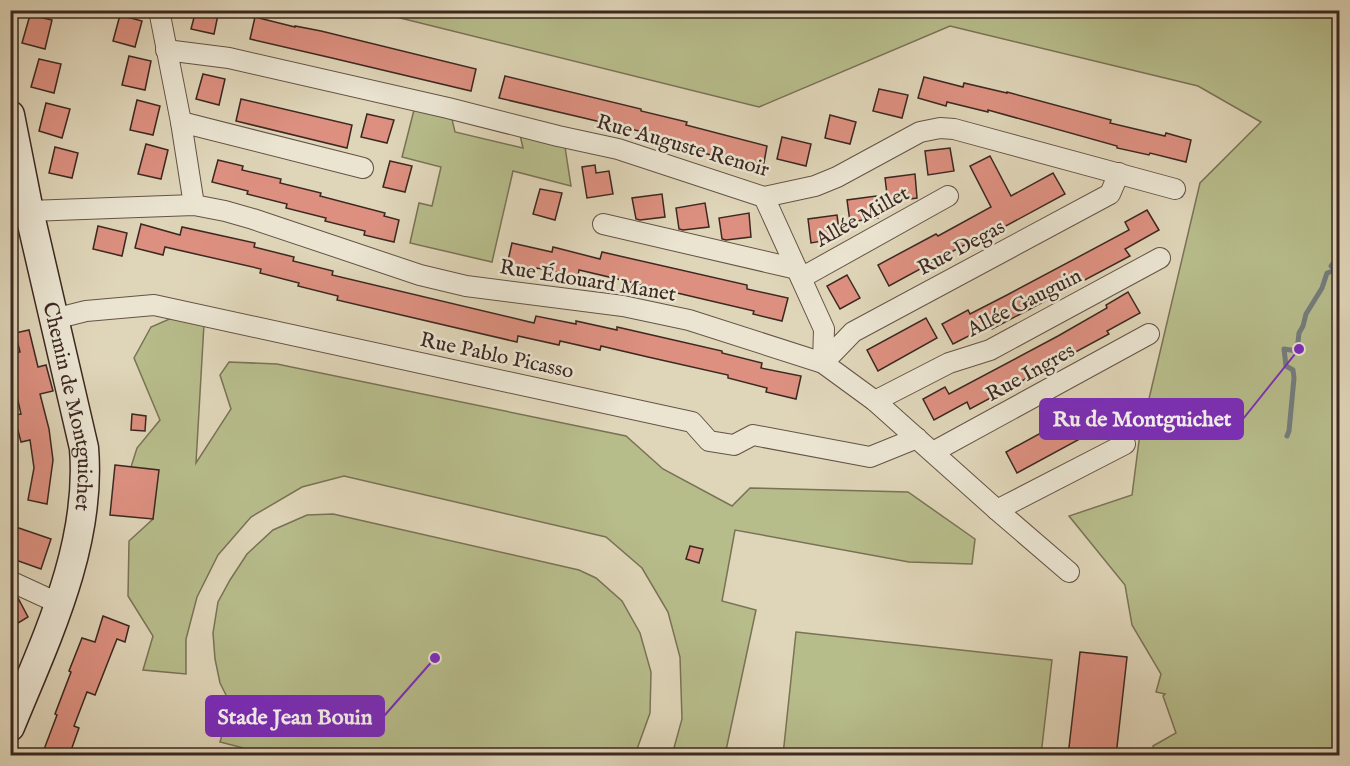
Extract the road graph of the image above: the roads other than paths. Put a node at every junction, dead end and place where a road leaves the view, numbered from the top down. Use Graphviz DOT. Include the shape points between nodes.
graph roads {
  1 [pos="159,10"];
  2 [pos="166,50"];
  3 [pos="10,115"];
  4 [pos="181,123"];
  5 [pos="363,168"];
  6 [pos="1119,173"];
  7 [pos="1175,189"];
  8 [pos="948,196"];
  9 [pos="764,197"];
  10 [pos="194,205"];
  11 [pos="29,211"];
  12 [pos="603,224"];
  13 [pos="1160,258"];
  14 [pos="799,274"];
  15 [pos="54,319"];
  16 [pos="1149,334"];
  17 [pos="823,363"];
  18 [pos="875,401"];
  19 [pos="917,438"];
  20 [pos="1125,444"];
  21 [pos="933,452"];
  22 [pos="997,510"];
  23 [pos="1069,572"];
  24 [pos="10,581"];
  25 [pos="60,604"];
  26 [pos="16,694"];
  27 [pos="10,727"];
  1 -- 2 [label="street"];
  2 -- 4 [label="street"];
  2 -- 9 [label="street, Rue Auguste Renoir" via="229,58 618,149"];
  3 -- 11 [label="street, Chemin de Montguichet"];
  4 -- 5 [label="street"];
  4 -- 10 [label="street"];
  6 -- 7 [label="street, Rue Auguste Renoir"];
  6 -- 9 [label="street, Rue Auguste Renoir" via="940,128 920,132 815,186"];
  6 -- 17 [label="street, Rue Degas" via="1110,194 853,332"];
  8 -- 14 [label="street, Allée Millet"];
  9 -- 14 [label="street"];
  10 -- 11 [label="street, Rue Édouard Manet"];
  10 -- 17 [label="street, Rue Édouard Manet" via="253,219 420,275 466,286 623,306 689,320"];
  11 -- 15 [label="street, Chemin de Montguichet"];
  12 -- 14 [label="street"];
  13 -- 18 [label="street, Allée Gauguin" via="990,350 948,363"];
  14 -- 17 [label="street" via="824,329"];
  15 -- 19 [label="street, Rue Pablo Picasso" via="86,311 154,304 692,422 709,441 734,445 753,435 870,457"];
  15 -- 25 [label="street, Chemin de Montguichet" via="84,448 85,468 75,548"];
  16 -- 21 [label="street, Rue Ingres"];
  17 -- 18 [label="street, Rue Édouard Manet"];
  18 -- 19 [label="street, Rue Édouard Manet"];
  19 -- 21 [label="street, Rue Édouard Manet"];
  20 -- 22 [label="street"];
  21 -- 22 [label="street, Rue Édouard Manet"];
  22 -- 23 [label="street, Rue Édouard Manet"];
  24 -- 25 [label="street"];
  25 -- 26 [label="street, Chemin de Montguichet"];
  26 -- 27 [label="street, Chemin de Montguichet"];
}
